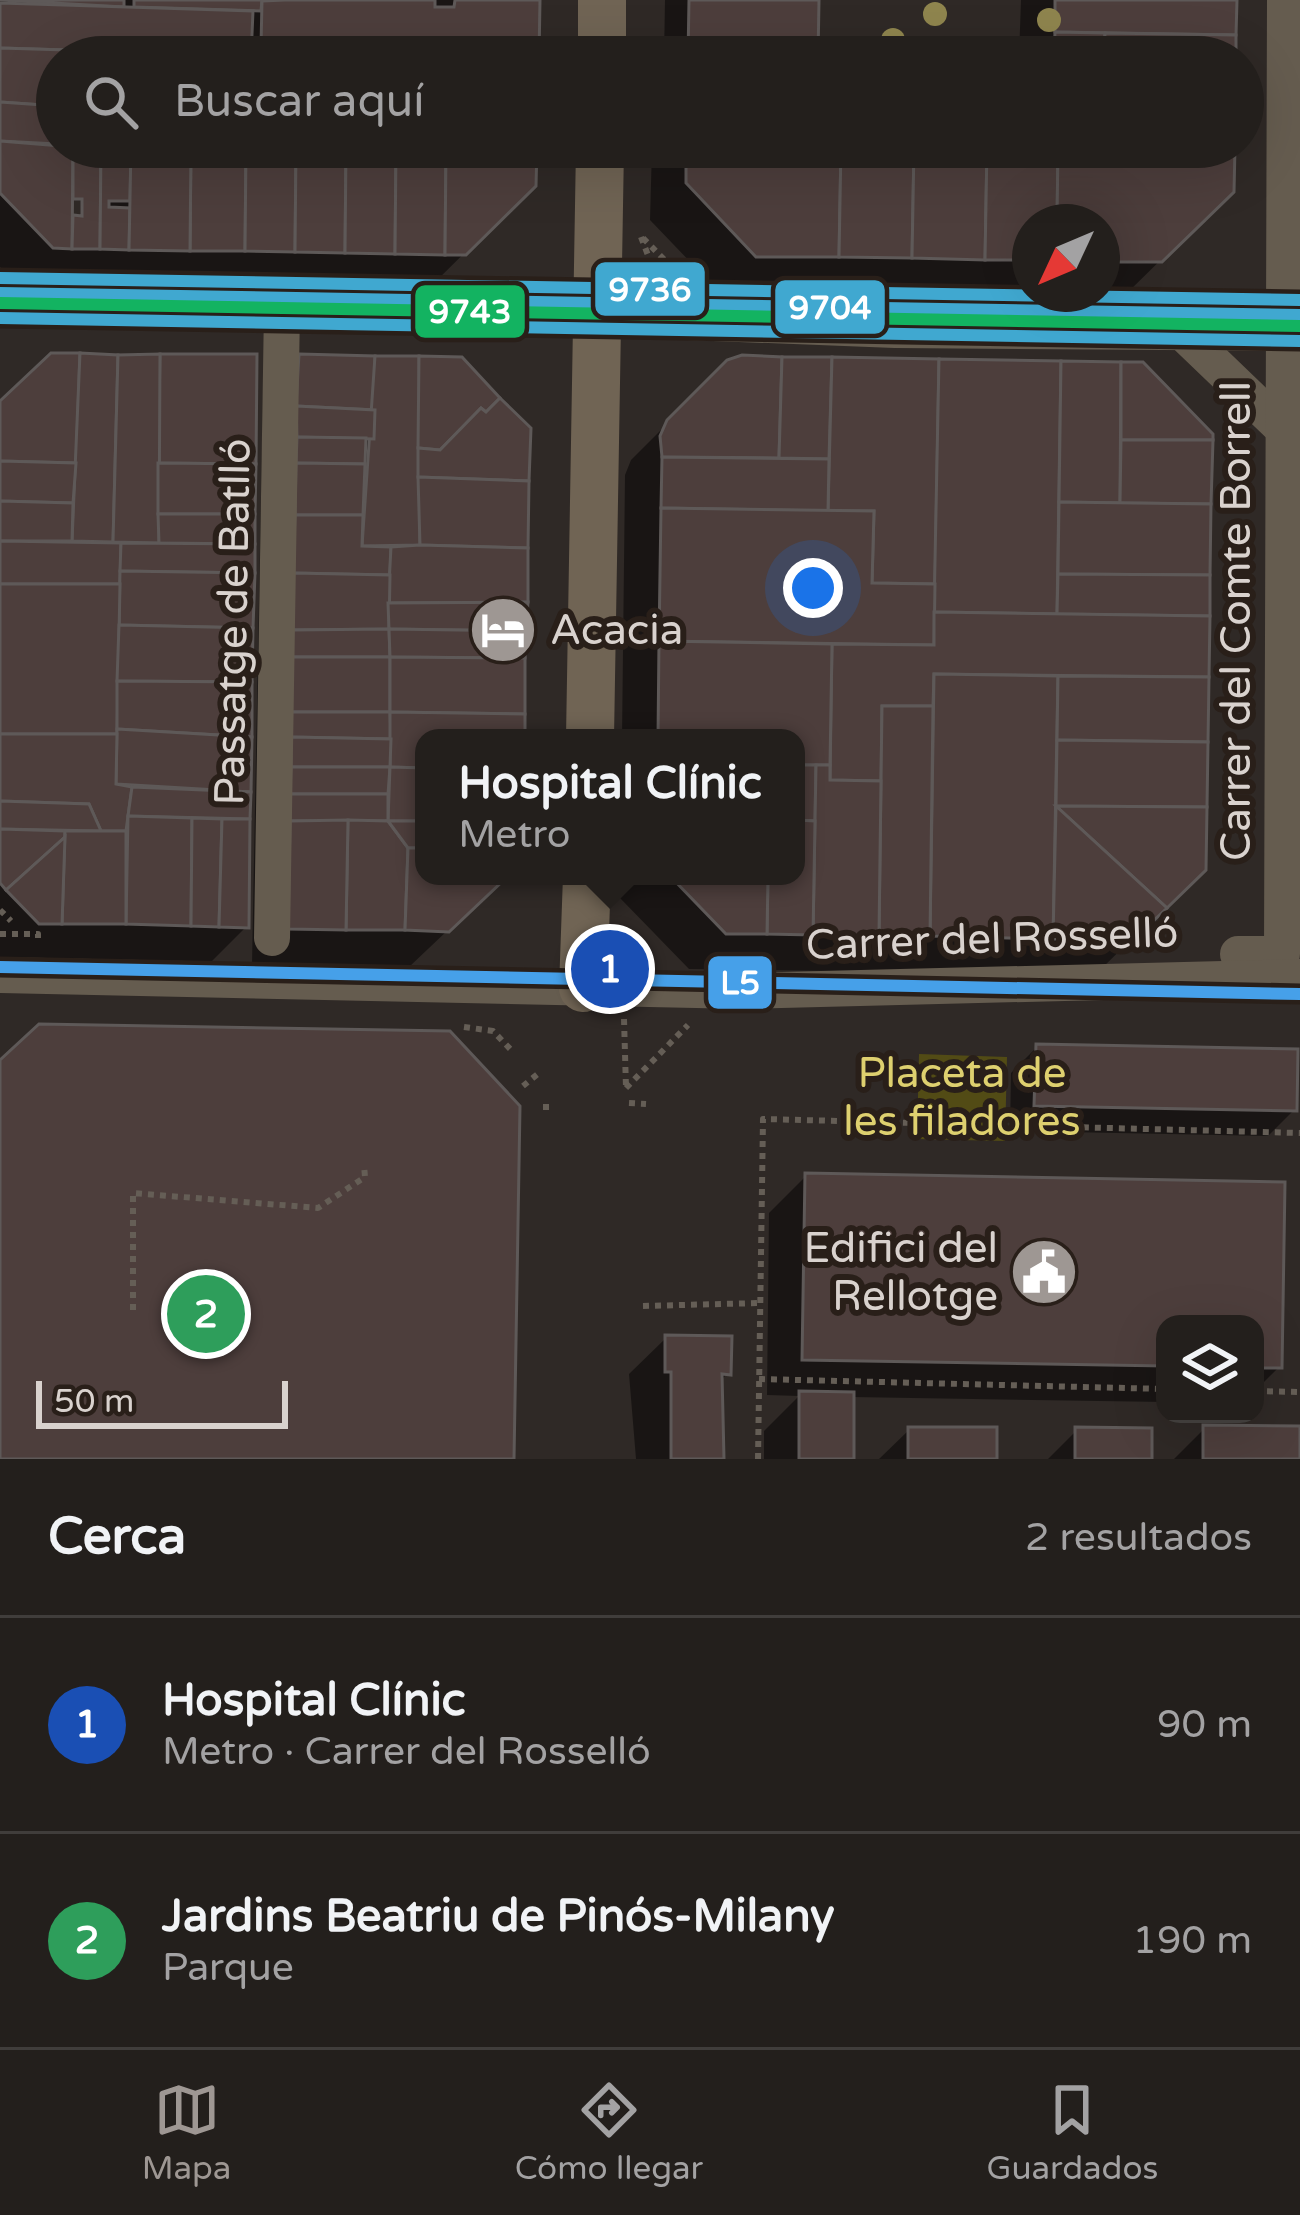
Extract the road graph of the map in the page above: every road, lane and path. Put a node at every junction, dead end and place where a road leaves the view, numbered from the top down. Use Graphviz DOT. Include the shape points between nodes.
graph roads {
  1 [pos="602,0"];
  2 [pos="1285,0"];
  3 [pos="602,36"];
  4 [pos="600,168"];
  5 [pos="651,263"];
  6 [pos="693,291"];
  7 [pos="0,295"];
  8 [pos="282,308"];
  9 [pos="597,318"];
  10 [pos="1182,332"];
  11 [pos="1290,333"];
  12 [pos="1281,427"];
  13 [pos="590,729"];
  14 [pos="587,885"];
  15 [pos="1291,897"];
  16 [pos="0,910"];
  17 [pos="11,921"];
  18 [pos="0,934"];
  19 [pos="38,934"];
  20 [pos="272,938"];
  21 [pos="1145,960"];
  22 [pos="1294,963"];
  23 [pos="0,975"];
  24 [pos="583,988"];
  25 [pos="704,1010"];
  26 [pos="464,1027"];
  27 [pos="514,1053"];
  28 [pos="538,1073"];
  29 [pos="523,1086"];
  30 [pos="626,1088"];
  31 [pos="629,1103"];
  32 [pos="646,1104"];
  33 [pos="543,1107"];
  34 [pos="554,1107"];
  35 [pos="1300,1133"];
  36 [pos="364,1165"];
  37 [pos="760,1304"];
  38 [pos="643,1306"];
  39 [pos="134,1310"];
  40 [pos="759,1379"];
  41 [pos="1156,1389"];
  42 [pos="1264,1391"];
  43 [pos="1300,1392"];
  44 [pos="758,1459"];
  1 -- 3 [label="main road"];
  2 -- 11 [label="street, Carrer del Comte Borrell"];
  4 -- 9 [label="main road"];
  5 -- 6 [label="path" via="640,236"];
  7 -- 8 [label="street"];
  8 -- 9 [label="street"];
  8 -- 20 [label="street, Passatge de Batlló"];
  9 -- 10 [label="street"];
  9 -- 13 [label="main road"];
  10 -- 11 [label="street"];
  10 -- 12 [label="street"];
  11 -- 12 [label="street, Carrer del Comte Borrell"];
  12 -- 15 [label="street, Carrer del Comte Borrell"];
  14 -- 24 [label="main road"];
  15 -- 22 [label="street, Carrer del Comte Borrell"];
  16 -- 17 [label="path"];
  18 -- 19 [label="path"];
  21 -- 22 [label="street" via="1204,953"];
  22 -- 24 [label="street, Carrer del Rosselló" via="758,992"];
  23 -- 24 [label="street, Carrer del Rosselló"];
  25 -- 30 [label="path"];
  26 -- 27 [label="path" via="493,1031"];
  28 -- 29 [label="path"];
  31 -- 32 [label="path"];
  33 -- 34 [label="path"];
  35 -- 37 [label="path" via="763,1119"];
  36 -- 39 [label="path" via="365,1177 318,1208 133,1193"];
  37 -- 38 [label="path"];
  37 -- 40 [label="path"];
  40 -- 41 [label="path"];
  40 -- 44 [label="path"];
  42 -- 43 [label="path"];
}
